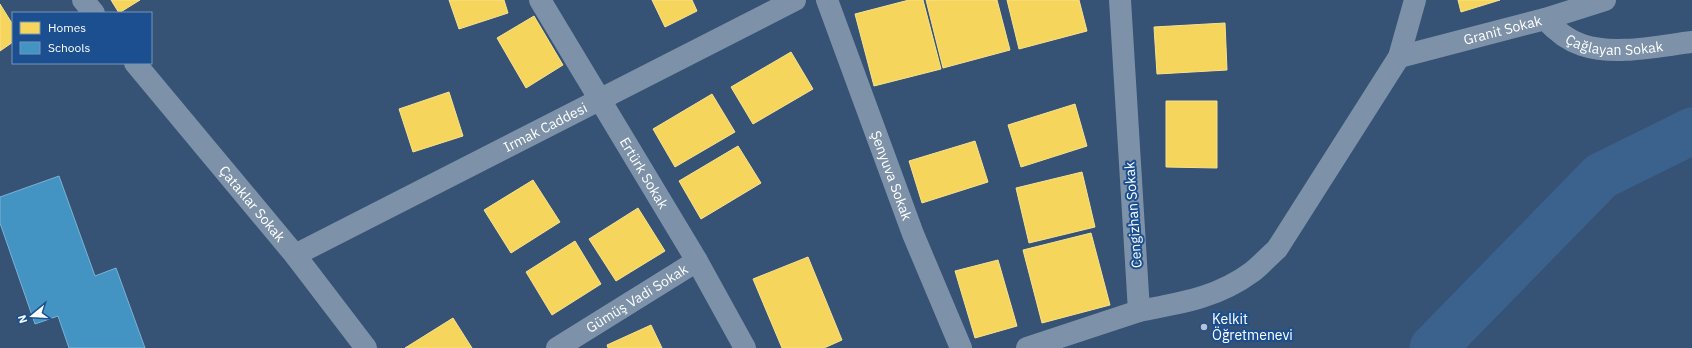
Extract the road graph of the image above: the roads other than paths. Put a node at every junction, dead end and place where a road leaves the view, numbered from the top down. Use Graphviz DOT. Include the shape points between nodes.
graph roads {
  1 [pos="83,0"];
  2 [pos="540,0"];
  3 [pos="795,0"];
  4 [pos="828,0"];
  5 [pos="1120,0"];
  6 [pos="1415,0"];
  7 [pos="1605,0"];
  8 [pos="93,12"];
  9 [pos="1545,19"];
  10 [pos="1692,42"];
  11 [pos="1399,57"];
  12 [pos="136,64"];
  13 [pos="600,100"];
  14 [pos="295,255"];
  15 [pos="697,261"];
  16 [pos="1139,311"];
  17 [pos="366,348"];
  18 [pos="557,348"];
  19 [pos="745,348"];
  20 [pos="961,348"];
  21 [pos="1029,348"];
  1 -- 8 [label="street"];
  2 -- 13 [label="street, Ertürk Sokak"];
  3 -- 13 [label="street, Irmak Caddesi"];
  4 -- 20 [label="street, Şenyuva Sokak" via="913,234"];
  5 -- 16 [label="street, Cengizhan Sokak"];
  6 -- 11 [label="street"];
  7 -- 9 [label="street, Granit Sokak"];
  9 -- 10 [label="street, Çağlayan Sokak" via="1564,36 1582,45 1603,50"];
  9 -- 11 [label="street, Granit Sokak"];
  11 -- 16 [label="street" via="1277,249 1252,272 1224,288 1191,301"];
  12 -- 14 [label="street, Çataklar Sokak" via="175,120"];
  13 -- 14 [label="street, Irmak Caddesi"];
  13 -- 15 [label="street, Ertürk Sokak"];
  14 -- 17 [label="street, Çataklar Sokak"];
  15 -- 18 [label="street, Gümüş Vadi Sokak"];
  15 -- 19 [label="street, Ertürk Sokak"];
  16 -- 21 [label="street"];
}
